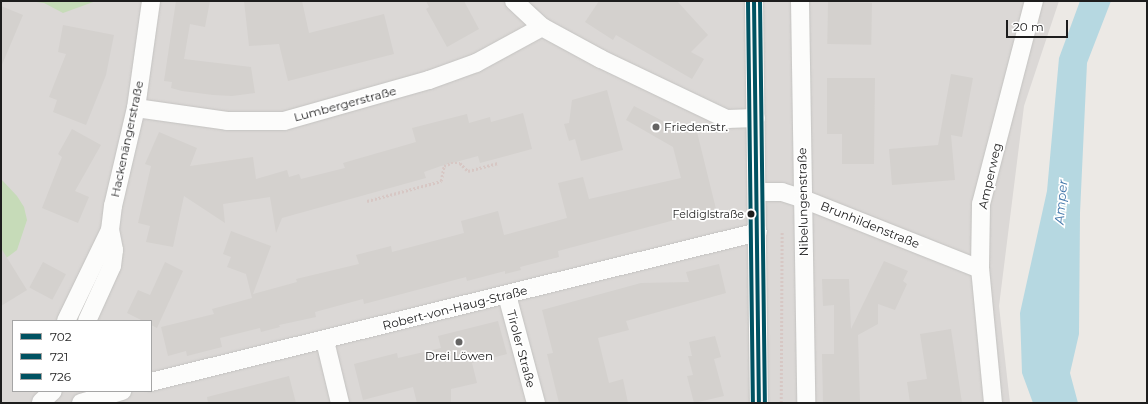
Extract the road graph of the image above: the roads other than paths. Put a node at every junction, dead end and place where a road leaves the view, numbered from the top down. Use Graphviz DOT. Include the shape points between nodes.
graph roads {
  1 [pos="150,1"];
  2 [pos="514,1"];
  3 [pos="754,1"];
  4 [pos="800,1"];
  5 [pos="1034,1"];
  6 [pos="542,27"];
  7 [pos="136,108"];
  8 [pos="756,118"];
  9 [pos="757,192"];
  10 [pos="803,199"];
  11 [pos="110,230"];
  12 [pos="758,232"];
  13 [pos="980,269"];
  14 [pos="507,295"];
  15 [pos="66,320"];
  16 [pos="87,320"];
  17 [pos="325,341"];
  18 [pos="152,382"];
  19 [pos="119,392"];
  20 [pos="81,403"];
  21 [pos="340,403"];
  22 [pos="536,403"];
  23 [pos="758,403"];
  24 [pos="806,403"];
  25 [pos="993,403"];
  1 -- 7 [label="street, Hackenängerstraße"];
  2 -- 6 [label="street"];
  3 -- 8 [label="street"];
  4 -- 10 [label="street, Nibelungenstraße"];
  5 -- 13 [label="street, Amperweg" via="981,204"];
  6 -- 7 [label="street, Lumbergerstraße" via="476,63 429,80 284,121 227,121"];
  6 -- 8 [label="street" via="601,59 727,119"];
  7 -- 11 [label="street, Hackenängerstraße" via="113,206"];
  8 -- 9 [label="street"];
  9 -- 10 [label="street, Brunhildenstraße" via="782,192"];
  9 -- 12 [label="street"];
  10 -- 13 [label="street, Brunhildenstraße"];
  10 -- 24 [label="street, Nibelungenstraße"];
  11 -- 15 [label="street, Hackenängerstraße"];
  11 -- 16 [label="street, Hackenängerstraße" via="114,250 112,266"];
  12 -- 14 [label="street, Robert-von-Haug-Straße"];
  12 -- 23 [label="street"];
  13 -- 25 [label="street, Amperweg"];
  14 -- 17 [label="street, Robert-von-Haug-Straße"];
  14 -- 22 [label="street, Tiroler Straße"];
  17 -- 18 [label="street, Robert-von-Haug-Straße"];
  17 -- 21 [label="street"];
  19 -- 20 [label="street"];
}
